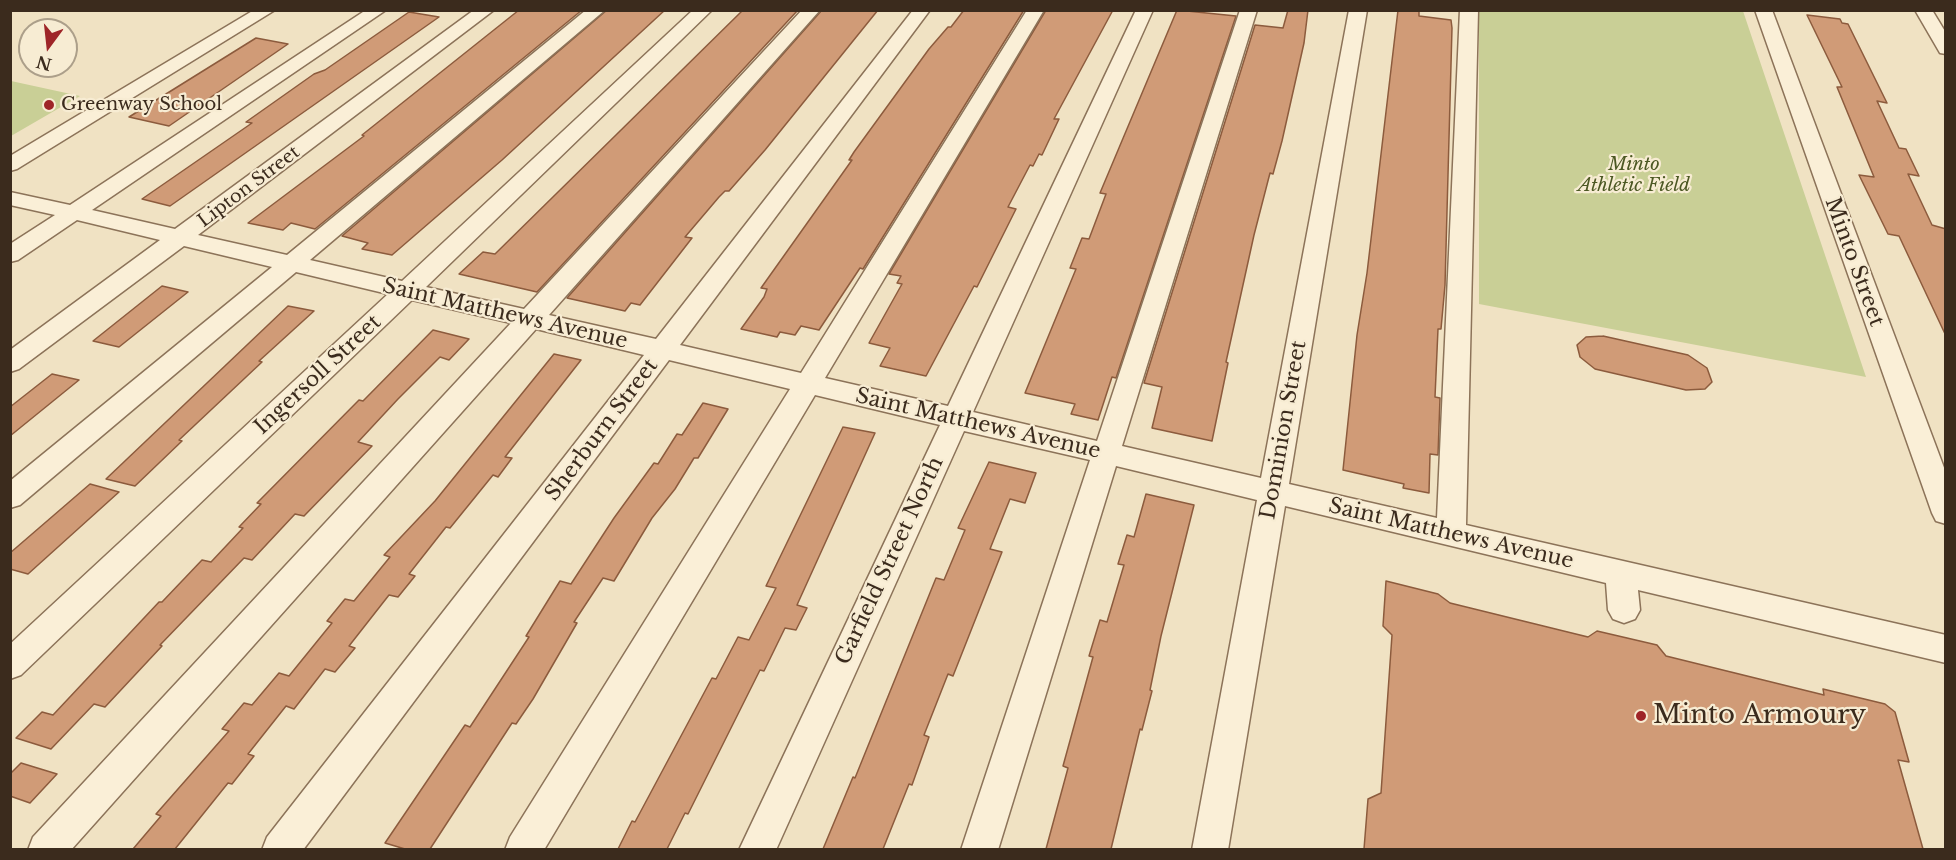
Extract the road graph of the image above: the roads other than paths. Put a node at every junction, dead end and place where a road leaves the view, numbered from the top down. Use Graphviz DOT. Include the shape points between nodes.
graph roads {
  1 [pos="267,10"];
  2 [pos="378,10"];
  3 [pos="486,10"];
  4 [pos="597,10"];
  5 [pos="704,10"];
  6 [pos="812,10"];
  7 [pos="922,10"];
  8 [pos="1036,10"];
  9 [pos="1145,10"];
  10 [pos="1249,10"];
  11 [pos="1358,10"];
  12 [pos="1469,10"];
  13 [pos="1762,10"];
  14 [pos="1923,10"];
  15 [pos="1946,49"];
  16 [pos="10,165"];
  17 [pos="10,198"];
  18 [pos="74,213"];
  19 [pos="180,238"];
  20 [pos="10,255"];
  21 [pos="291,264"];
  22 [pos="408,291"];
  23 [pos="528,320"];
  24 [pos="663,351"];
  25 [pos="10,363"];
  26 [pos="806,384"];
  27 [pos="956,418"];
  28 [pos="1106,454"];
  29 [pos="1273,492"];
  30 [pos="10,496"];
  31 [pos="1946,513"];
  32 [pos="1451,533"];
  33 [pos="1621,574"];
  34 [pos="1624,610"];
  35 [pos="1946,649"];
  36 [pos="10,666"];
  37 [pos="46,849"];
  38 [pos="280,849"];
  39 [pos="523,849"];
  40 [pos="757,849"];
  41 [pos="979,849"];
  42 [pos="1210,849"];
  1 -- 16 [label="street"];
  2 -- 18 [label="street"];
  3 -- 19 [label="street, Lipton Street"];
  4 -- 21 [label="street"];
  5 -- 22 [label="street, Ingersoll Street"];
  6 -- 23 [label="street"];
  7 -- 24 [label="street, Sherburn Street"];
  8 -- 26 [label="street"];
  9 -- 27 [label="street, Garfield Street North"];
  10 -- 28 [label="street"];
  11 -- 29 [label="street, Dominion Street"];
  12 -- 32 [label="street"];
  13 -- 31 [label="street, Minto Street"];
  14 -- 15 [label="street"];
  17 -- 18 [label="street, Saint Matthews Avenue"];
  18 -- 19 [label="street, Saint Matthews Avenue"];
  18 -- 20 [label="street"];
  19 -- 21 [label="street, Saint Matthews Avenue"];
  19 -- 25 [label="street, Lipton Street"];
  21 -- 22 [label="street, Saint Matthews Avenue"];
  21 -- 30 [label="street"];
  22 -- 23 [label="street, Saint Matthews Avenue"];
  22 -- 36 [label="street, Ingersoll Street"];
  23 -- 24 [label="street, Saint Matthews Avenue"];
  23 -- 37 [label="street"];
  24 -- 26 [label="street, Saint Matthews Avenue"];
  24 -- 38 [label="street, Sherburn Street"];
  26 -- 27 [label="street, Saint Matthews Avenue"];
  26 -- 39 [label="street"];
  27 -- 28 [label="street, Saint Matthews Avenue"];
  27 -- 40 [label="street, Garfield Street North"];
  28 -- 29 [label="street, Saint Matthews Avenue"];
  28 -- 41 [label="street"];
  29 -- 32 [label="street, Saint Matthews Avenue"];
  29 -- 42 [label="street, Dominion Street"];
  32 -- 33 [label="street, Saint Matthews Avenue"];
  33 -- 34 [label="street"];
  33 -- 35 [label="street, Saint Matthews Avenue"];
}
